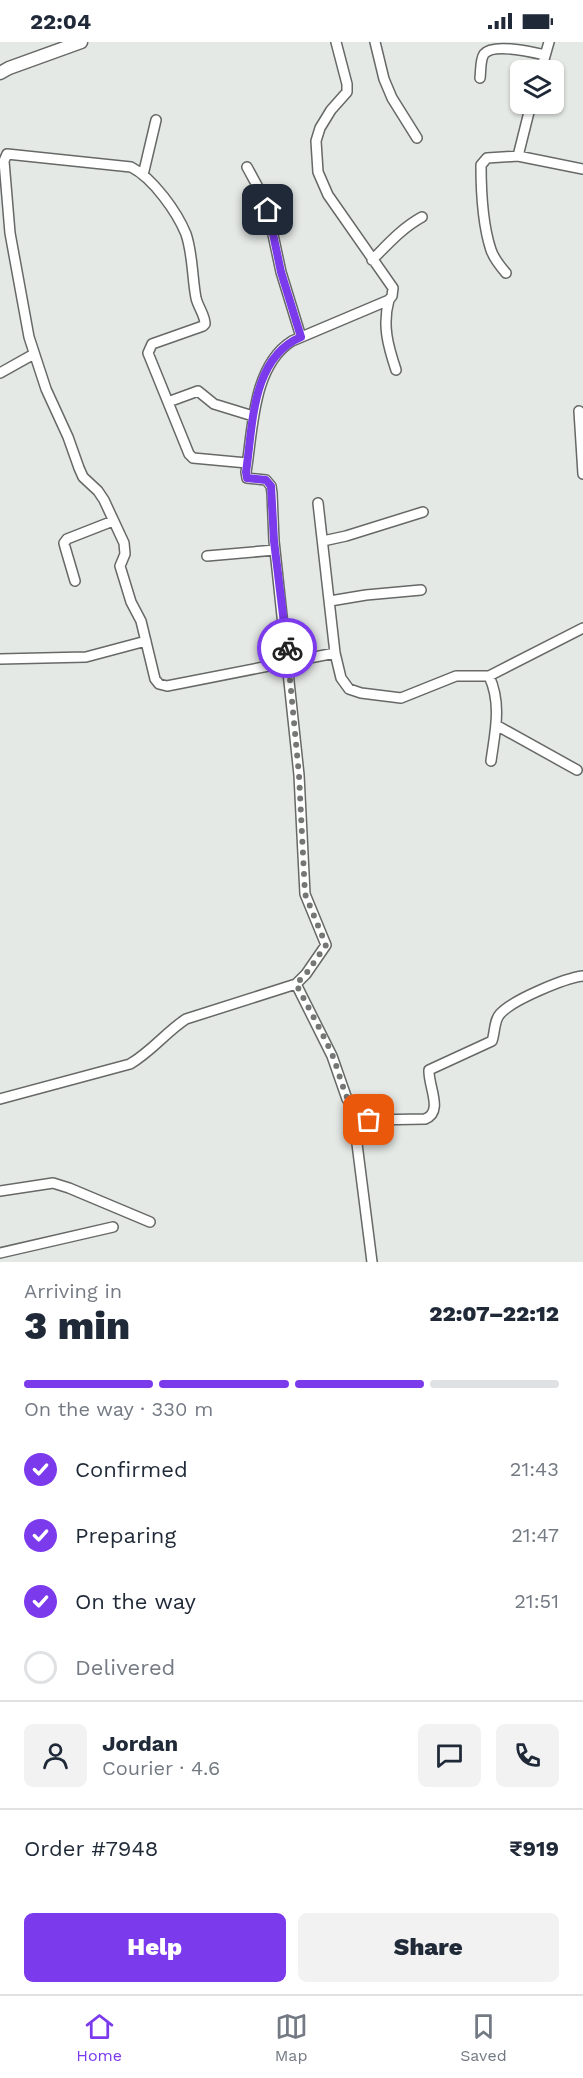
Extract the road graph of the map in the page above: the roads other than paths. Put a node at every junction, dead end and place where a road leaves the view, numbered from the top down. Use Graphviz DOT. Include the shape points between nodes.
graph roads {
  1 [pos="81,42"];
  2 [pos="336,42"];
  3 [pos="375,42"];
  4 [pos="549,42"];
  5 [pos="545,54"];
  6 [pos="544,60"];
  7 [pos="0,73"];
  8 [pos="480,78"];
  9 [pos="528,114"];
  10 [pos="156,120"];
  11 [pos="417,138"];
  12 [pos="3,153"];
  13 [pos="518,156"];
  14 [pos="247,167"];
  15 [pos="583,169"];
  16 [pos="143,175"];
  17 [pos="422,218"];
  18 [pos="372,260"];
  19 [pos="506,273"];
  20 [pos="389,300"];
  21 [pos="301,337"];
  22 [pos="34,354"];
  23 [pos="396,370"];
  24 [pos="0,373"];
  25 [pos="168,402"];
  26 [pos="579,411"];
  27 [pos="253,416"];
  28 [pos="247,463"];
  29 [pos="583,474"];
  30 [pos="318,503"];
  31 [pos="423,512"];
  32 [pos="113,521"];
  33 [pos="323,541"];
  34 [pos="275,550"];
  35 [pos="207,556"];
  36 [pos="75,581"];
  37 [pos="421,590"];
  38 [pos="330,602"];
  39 [pos="583,628"];
  40 [pos="146,641"];
  41 [pos="335,654"];
  42 [pos="0,659"];
  43 [pos="288,663"];
  44 [pos="489,676"];
  45 [pos="496,725"];
  46 [pos="491,760"];
  47 [pos="577,770"];
  48 [pos="583,976"];
  49 [pos="296,984"];
  50 [pos="0,1099"];
  51 [pos="361,1122"];
  52 [pos="0,1191"];
  53 [pos="150,1222"];
  54 [pos="113,1227"];
  55 [pos="0,1253"];
  56 [pos="372,1262"];
  1 -- 7 [label="street"];
  2 -- 18 [label="street" via="347,92 320,128 316,141 318,172 328,195"];
  3 -- 11 [label="street" via="392,98"];
  4 -- 5 [label="street"];
  5 -- 6 [label="street"];
  5 -- 8 [label="street" via="490,50 482,58"];
  9 -- 13 [label="street"];
  10 -- 16 [label="street"];
  12 -- 16 [label="street" via="121,165"];
  12 -- 22 [label="street" via="10,233 23,314"];
  13 -- 15 [label="street"];
  13 -- 19 [label="street" via="488,158 481,165 491,249"];
  14 -- 21 [label="street" via="266,202 281,272"];
  16 -- 25 [label="street" via="168,203 186,234 196,300 205,320 203,326 149,348"];
  17 -- 18 [label="street" via="408,225"];
  18 -- 20 [label="street" via="393,288"];
  20 -- 21 [label="street"];
  20 -- 23 [label="street" via="385,314 387,341"];
  21 -- 27 [label="street" via="274,356"];
  22 -- 24 [label="street"];
  22 -- 32 [label="street" via="83,477 98,491"];
  25 -- 27 [label="street" via="198,391 214,404"];
  25 -- 28 [label="street" via="193,458"];
  26 -- 29 [label="street"];
  27 -- 28 [label="street"];
  28 -- 34 [label="street" via="247,478 266,480 271,486"];
  30 -- 33 [label="street"];
  31 -- 33 [label="street"];
  32 -- 36 [label="street" via="66,539"];
  32 -- 40 [label="street" via="125,549 120,566"];
  33 -- 38 [label="street"];
  34 -- 35 [label="street"];
  34 -- 43 [label="street"];
  37 -- 38 [label="street"];
  38 -- 41 [label="street"];
  39 -- 44 [label="street"];
  40 -- 42 [label="street" via="69,659"];
  40 -- 43 [label="street" via="156,679 162,686"];
  41 -- 43 [label="street"];
  41 -- 44 [label="street" via="341,678 349,689 395,698 456,676"];
  43 -- 49 [label="street" via="305,894 326,945"];
  44 -- 45 [label="street" via="496,695"];
  45 -- 46 [label="street"];
  45 -- 47 [label="street"];
  48 -- 51 [label="street" via="567,979 512,1005 497,1018 492,1041 429,1070 435,1106 431,1117"];
  49 -- 50 [label="street" via="186,1019 130,1064"];
  49 -- 51 [label="street" via="332,1056 346,1099"];
  51 -- 56 [label="street" via="355,1128 355,1138"];
  52 -- 53 [label="street" via="53,1183"];
  54 -- 55 [label="street"];
}
